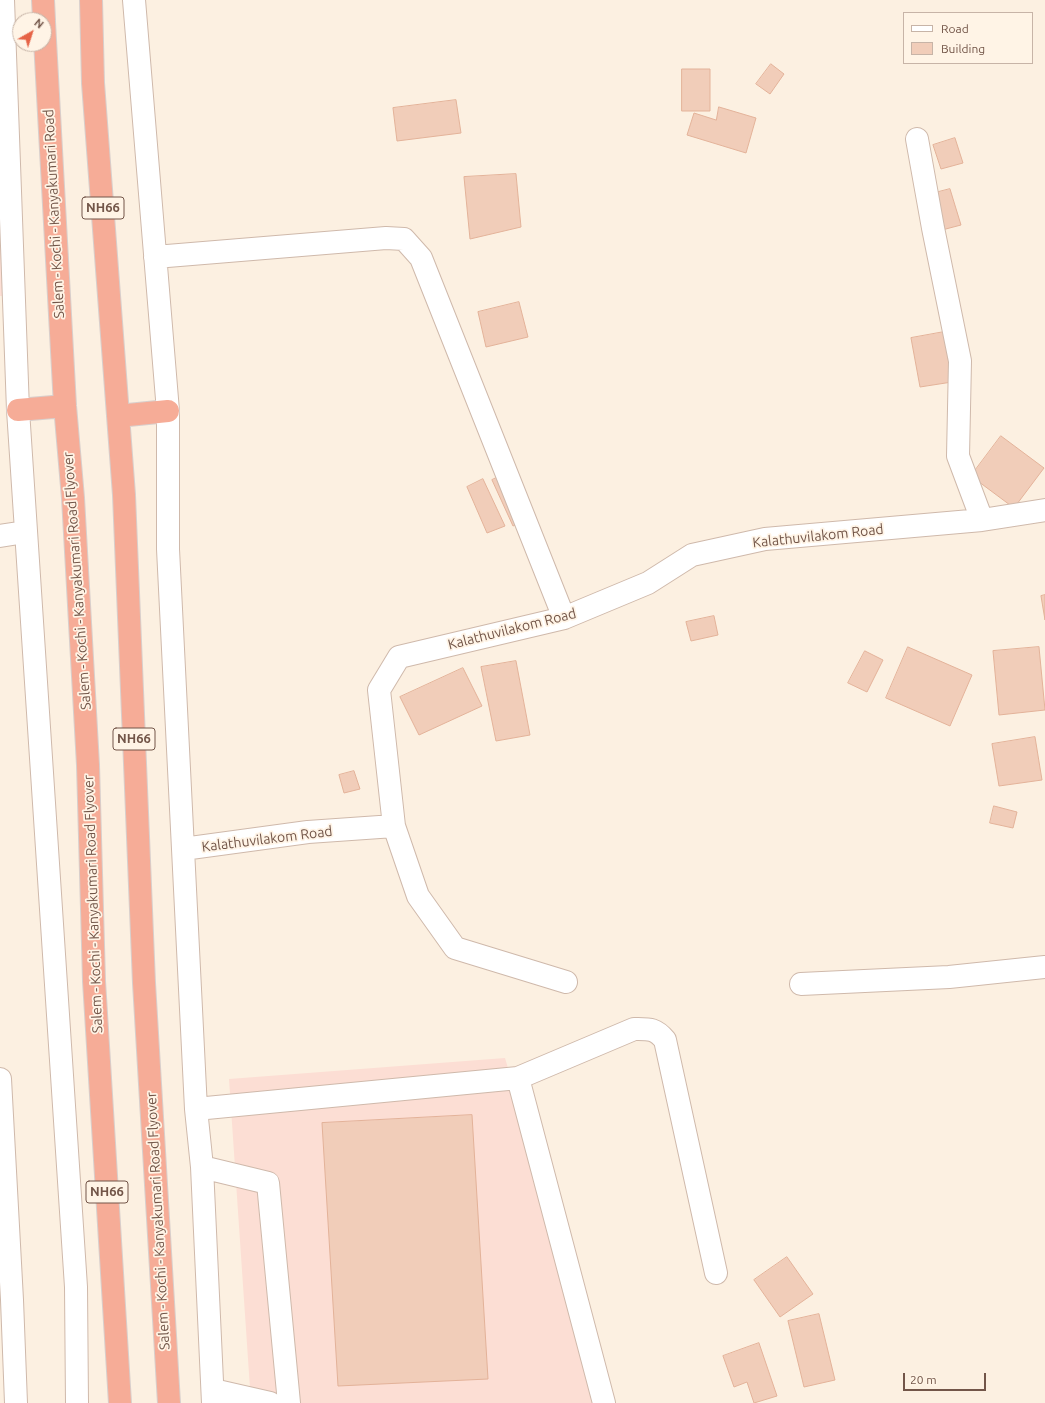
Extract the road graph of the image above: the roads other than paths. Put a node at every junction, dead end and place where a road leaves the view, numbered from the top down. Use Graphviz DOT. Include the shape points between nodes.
graph roads {
  1 [pos="3,0"];
  2 [pos="43,0"];
  3 [pos="91,0"];
  4 [pos="134,0"];
  5 [pos="44,12"];
  6 [pos="46,52"];
  7 [pos="917,139"];
  8 [pos="6,255"];
  9 [pos="155,257"];
  10 [pos="65,406"];
  11 [pos="18,410"];
  12 [pos="168,411"];
  13 [pos="118,416"];
  14 [pos="1045,510"];
  15 [pos="982,520"];
  16 [pos="25,532"];
  17 [pos="0,536"];
  18 [pos="564,618"];
  19 [pos="394,826"];
  20 [pos="183,850"];
  21 [pos="1045,967"];
  22 [pos="566,982"];
  23 [pos="801,984"];
  24 [pos="518,1078"];
  25 [pos="0,1079"];
  26 [pos="196,1109"];
  27 [pos="202,1167"];
  28 [pos="716,1272"];
  29 [pos="6,1301"];
  30 [pos="213,1396"];
  31 [pos="16,1403"];
  32 [pos="77,1403"];
  33 [pos="120,1403"];
  34 [pos="169,1403"];
  35 [pos="270,1403"];
  36 [pos="289,1403"];
  37 [pos="604,1403"];
  1 -- 8 [label="street"];
  2 -- 5 [label="highway, Salem - Kochi - Kanyakumari Road / NH66"];
  3 -- 13 [label="highway, NH66" via="93,83"];
  4 -- 9 [label="street"];
  6 -- 10 [label="highway, Salem - Kochi - Kanyakumari Road / NH66"];
  7 -- 15 [label="street" via="960,361 958,456"];
  8 -- 11 [label="street"];
  9 -- 12 [label="street"];
  9 -- 18 [label="street" via="386,238 404,239 421,258"];
  10 -- 11 [label="highway"];
  10 -- 33 [label="highway, Salem - Kochi - Kanyakumari Road Flyover / NH66" via="88,757 94,981"];
  11 -- 16 [label="street"];
  12 -- 13 [label="highway"];
  12 -- 20 [label="street" via="168,549"];
  13 -- 34 [label="highway, Salem - Kochi - Kanyakumari Road Flyover / NH66" via="124,495 144,983"];
  14 -- 15 [label="street, Kalathuvilakom Road"];
  15 -- 18 [label="street, Kalathuvilakom Road" via="765,539 692,555 648,583"];
  16 -- 17 [label="street"];
  16 -- 32 [label="street" via="76,1287"];
  18 -- 19 [label="street, Kalathuvilakom Road" via="399,657 379,690"];
  19 -- 20 [label="street, Kalathuvilakom Road" via="308,832"];
  19 -- 22 [label="street" via="418,896 455,948"];
  20 -- 26 [label="street"];
  21 -- 23 [label="street" via="949,976"];
  24 -- 26 [label="street"];
  24 -- 28 [label="street" via="634,1029 658,1032 665,1040"];
  24 -- 37 [label="street"];
  25 -- 29 [label="street"];
  26 -- 27 [label="street"];
  27 -- 30 [label="street"];
  27 -- 36 [label="street" via="268,1182"];
  29 -- 31 [label="street"];
  30 -- 35 [label="street"];
}
